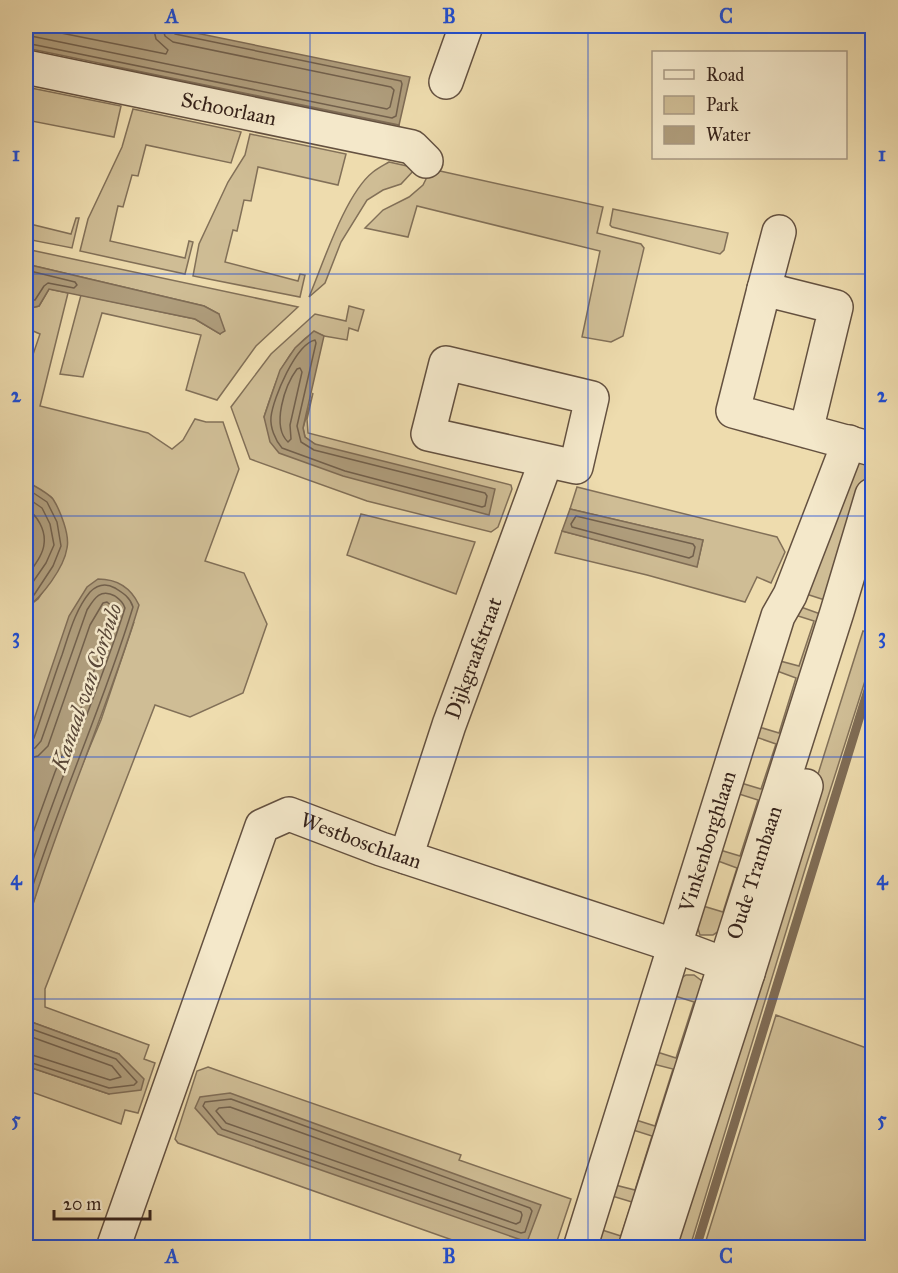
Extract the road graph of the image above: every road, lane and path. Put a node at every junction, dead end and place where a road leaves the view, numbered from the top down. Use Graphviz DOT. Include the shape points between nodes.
graph roads {
  1 [pos="466,26"];
  2 [pos="26,67"];
  3 [pos="446,82"];
  4 [pos="426,161"];
  5 [pos="779,232"];
  6 [pos="764,290"];
  7 [pos="806,431"];
  8 [pos="861,446"];
  9 [pos="546,461"];
  10 [pos="873,495"];
  11 [pos="873,573"];
  12 [pos="406,857"];
  13 [pos="675,946"];
  14 [pos="737,969"];
  15 [pos="113,1248"];
  16 [pos="580,1248"];
  17 [pos="635,1248"];
  18 [pos="659,1248"];
  1 -- 3 [label="street"];
  2 -- 4 [label="street, Schoorlaan" via="412,147"];
  5 -- 6 [label="street"];
  6 -- 7 [label="street" via="734,411"];
  6 -- 7 [label="street" via="836,307"];
  7 -- 8 [label="street"];
  8 -- 13 [label="street, Vinkenborghlaan" via="778,616"];
  9 -- 9 [label="street" via="576,467 592,398 446,363 428,435"];
  9 -- 12 [label="street, Dijkgraafstraat" via="449,725"];
  10 -- 14 [label="street, Oude Trambaan"];
  11 -- 14 [label="street, Oude Trambaan"];
  12 -- 13 [label="street, Westboschlaan"];
  12 -- 15 [label="street, Westboschlaan" via="289,814 262,826"];
  13 -- 14 [label="street, Westboschlaan"];
  13 -- 16 [label="street, Vinkenborghlaan"];
  14 -- 17 [label="street, Oude Trambaan"];
  14 -- 18 [label="street, Oude Trambaan"];
}
